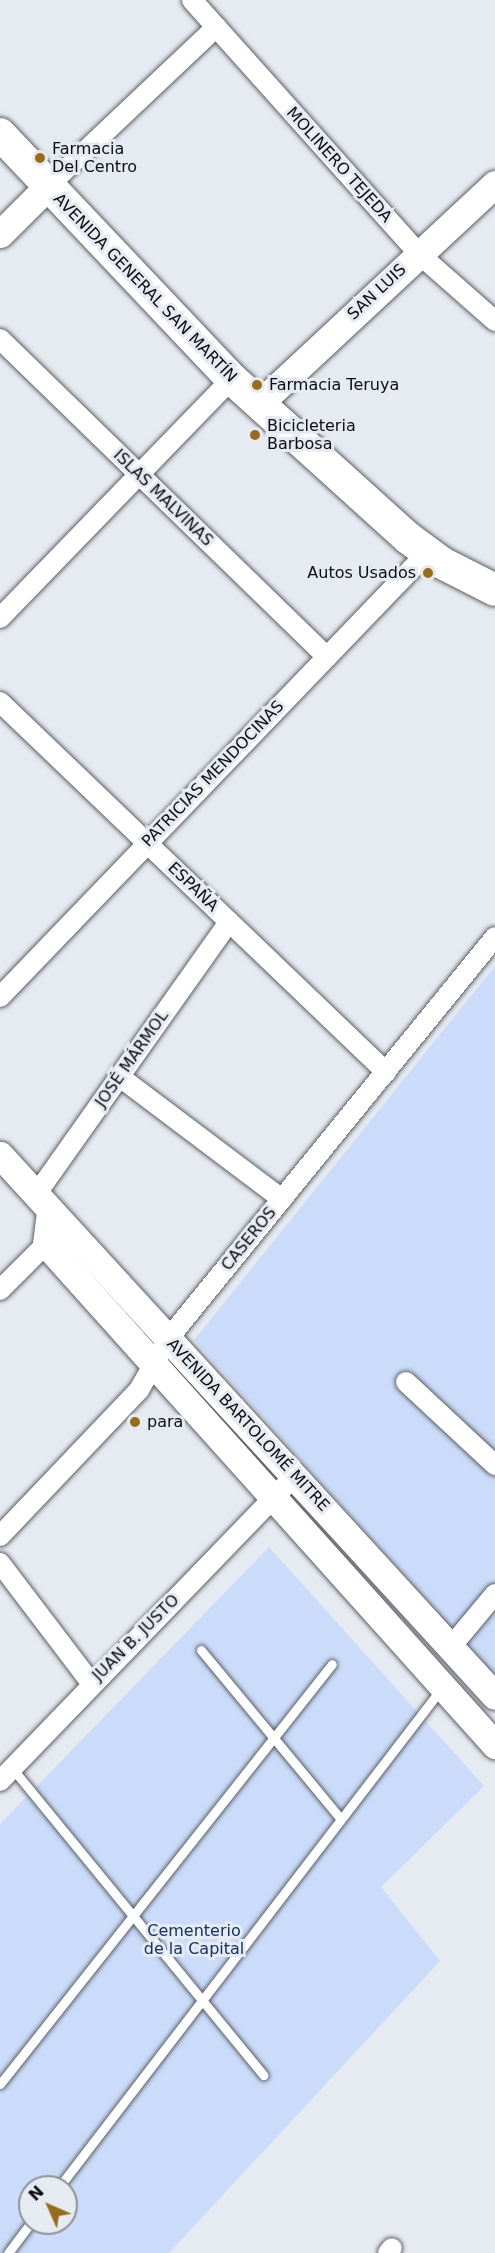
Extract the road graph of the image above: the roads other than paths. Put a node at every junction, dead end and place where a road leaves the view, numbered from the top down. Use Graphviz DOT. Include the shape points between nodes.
graph roads {
  1 [pos="192,0"];
  2 [pos="216,27"];
  3 [pos="0,134"];
  4 [pos="495,184"];
  5 [pos="47,187"];
  6 [pos="0,234"];
  7 [pos="418,254"];
  8 [pos="495,321"];
  9 [pos="0,339"];
  10 [pos="232,379"];
  11 [pos="260,403"];
  12 [pos="140,476"];
  13 [pos="427,553"];
  14 [pos="495,590"];
  15 [pos="0,618"];
  16 [pos="327,657"];
  17 [pos="0,702"];
  18 [pos="147,843"];
  19 [pos="229,922"];
  20 [pos="495,937"];
  21 [pos="0,997"];
  22 [pos="386,1072"];
  23 [pos="120,1077"];
  24 [pos="0,1155"];
  25 [pos="282,1198"];
  26 [pos="43,1204"];
  27 [pos="46,1244"];
  28 [pos="0,1290"];
  29 [pos="168,1339"];
  30 [pos="156,1364"];
  31 [pos="406,1382"];
  32 [pos="495,1465"];
  33 [pos="296,1474"];
  34 [pos="275,1497"];
  35 [pos="0,1536"];
  36 [pos="0,1563"];
  37 [pos="495,1594"];
  38 [pos="450,1648"];
  39 [pos="201,1650"];
  40 [pos="332,1664"];
  41 [pos="91,1683"];
  42 [pos="443,1688"];
  43 [pos="495,1696"];
  44 [pos="273,1737"];
  45 [pos="495,1745"];
  46 [pos="6,1774"];
  47 [pos="341,1819"];
  48 [pos="131,1913"];
  49 [pos="204,2001"];
  50 [pos="263,2075"];
  51 [pos="0,2085"];
  52 [pos="68,2175"];
  53 [pos="22,2235"];
  54 [pos="8,2253"];
  1 -- 2 [label="street, MOLINERO TEJEDA"];
  2 -- 5 [label="street"];
  2 -- 7 [label="street, MOLINERO TEJEDA"];
  3 -- 5 [label="main road, AVENIDA GENERAL SAN MARTÍN"];
  4 -- 7 [label="street, SAN LUIS"];
  5 -- 6 [label="street"];
  5 -- 10 [label="main road, AVENIDA GENERAL SAN MARTÍN"];
  7 -- 8 [label="street, MOLINERO TEJEDA"];
  7 -- 11 [label="street, SAN LUIS"];
  9 -- 12 [label="street, ISLAS MALVINAS"];
  10 -- 11 [label="main road, AVENIDA GENERAL SAN MARTÍN"];
  10 -- 12 [label="street"];
  11 -- 13 [label="main road, AVENIDA GENERAL SAN MARTÍN"];
  12 -- 15 [label="street"];
  12 -- 16 [label="street, ISLAS MALVINAS"];
  13 -- 14 [label="main road, AVENIDA GENERAL SAN MARTÍN"];
  13 -- 16 [label="street, PATRICIAS MENDOCINAS"];
  16 -- 18 [label="street, PATRICIAS MENDOCINAS"];
  17 -- 18 [label="street, ESPAÑA"];
  18 -- 19 [label="street, ESPAÑA"];
  18 -- 21 [label="street, PATRICIAS MENDOCINAS"];
  19 -- 22 [label="street, ESPAÑA"];
  19 -- 23 [label="street, JOSÉ MÁRMOL"];
  20 -- 22 [label="street, CASEROS"];
  22 -- 25 [label="street, CASEROS"];
  23 -- 25 [label="street"];
  23 -- 26 [label="street, JOSÉ MÁRMOL"];
  24 -- 26 [label="street, AVENIDA BARTOLOMÉ MITRE"];
  25 -- 29 [label="street, CASEROS"];
  26 -- 27 [label="street, JOSÉ MÁRMOL"];
  26 -- 29 [label="street, AVENIDA BARTOLOMÉ MITRE"];
  27 -- 28 [label="street"];
  27 -- 30 [label="street, AVENIDA BARTOLOMÉ MITRE"];
  29 -- 30 [label="street, CASEROS"];
  29 -- 33 [label="street, AVENIDA BARTOLOMÉ MITRE"];
  30 -- 34 [label="street, AVENIDA BARTOLOMÉ MITRE"];
  30 -- 35 [label="street, CASEROS" via="139,1390"];
  31 -- 32 [label="street"];
  33 -- 34 [label="street, JUAN B. JUSTO"];
  33 -- 38 [label="street, AVENIDA BARTOLOMÉ MITRE"];
  34 -- 41 [label="street, JUAN B. JUSTO"];
  34 -- 42 [label="street, AVENIDA BARTOLOMÉ MITRE"];
  36 -- 41 [label="street"];
  37 -- 38 [label="street"];
  38 -- 43 [label="street, AVENIDA BARTOLOMÉ MITRE"];
  39 -- 44 [label="lane"];
  40 -- 44 [label="lane"];
  41 -- 46 [label="street, JUAN B. JUSTO"];
  42 -- 45 [label="street, AVENIDA BARTOLOMÉ MITRE"];
  42 -- 47 [label="lane"];
  44 -- 47 [label="lane"];
  44 -- 48 [label="lane"];
  46 -- 48 [label="lane"];
  47 -- 49 [label="lane"];
  48 -- 49 [label="lane"];
  48 -- 51 [label="lane"];
  49 -- 50 [label="lane"];
  49 -- 52 [label="lane"];
  53 -- 54 [label="lane"];
}
